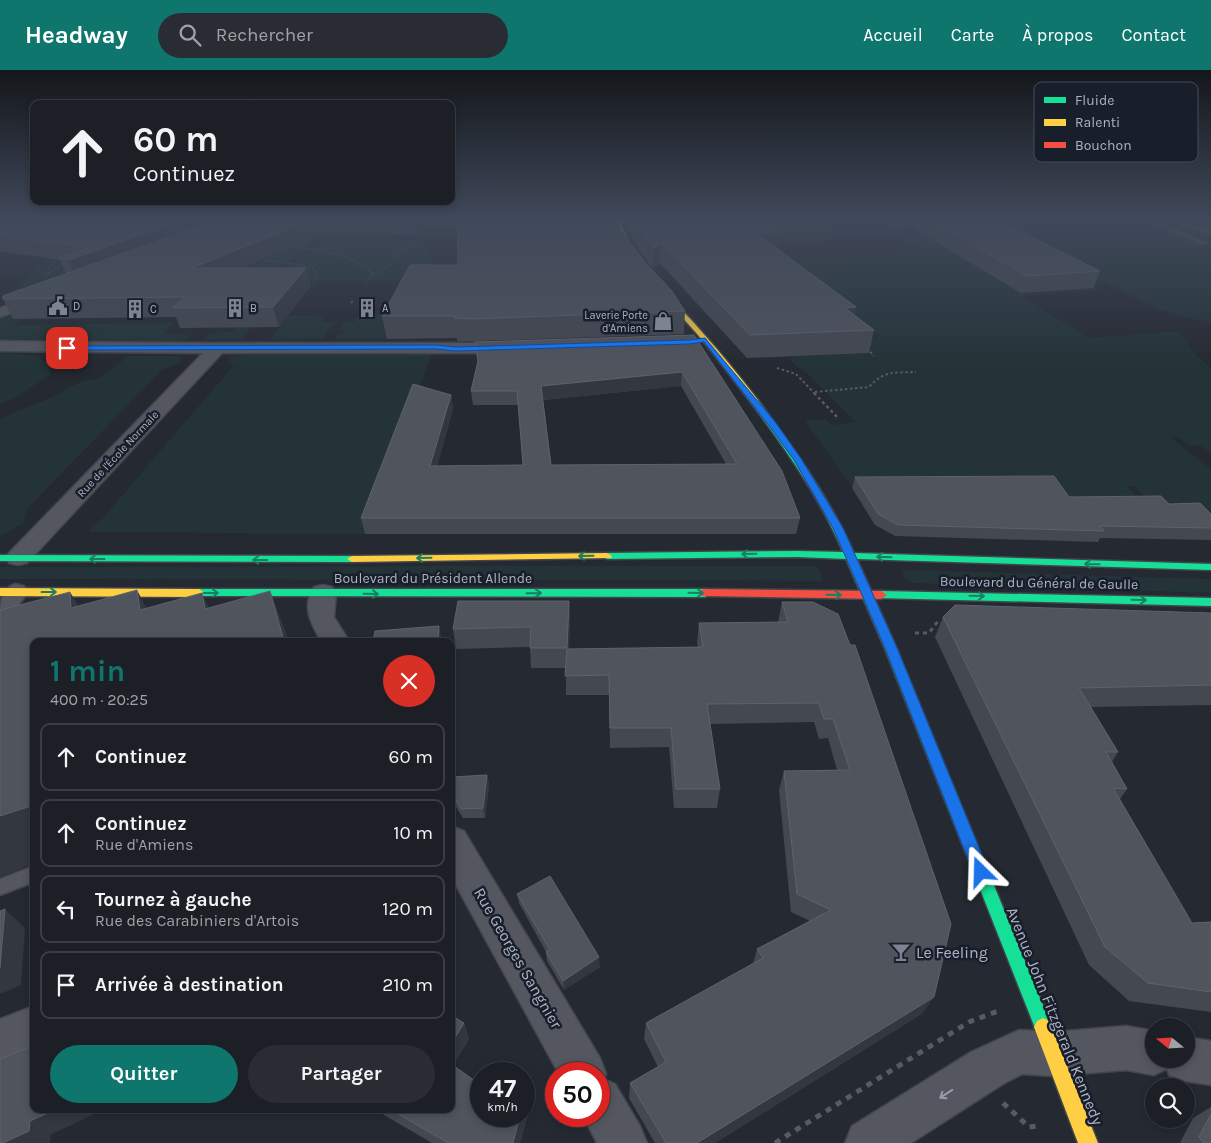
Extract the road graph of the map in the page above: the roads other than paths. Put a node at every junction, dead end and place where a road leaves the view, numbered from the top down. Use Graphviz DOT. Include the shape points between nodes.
graph roads {
  1 [pos="643,268"];
  2 [pos="54,293"];
  3 [pos="0,313"];
  4 [pos="0,346"];
  5 [pos="532,347"];
  6 [pos="216,349"];
  7 [pos="849,556"];
  8 [pos="9,558"];
  9 [pos="1211,567"];
  10 [pos="323,593"];
  11 [pos="866,595"];
  12 [pos="5,599"];
  13 [pos="1211,602"];
  14 [pos="333,638"];
  15 [pos="455,849"];
  16 [pos="30,876"];
  17 [pos="0,887"];
  18 [pos="30,1029"];
  19 [pos="0,1041"];
  20 [pos="1145,1051"];
  21 [pos="1054,1054"];
  22 [pos="1195,1061"];
  23 [pos="577,1062"];
  24 [pos="1211,1063"];
  25 [pos="610,1120"];
  26 [pos="623,1143"];
  27 [pos="869,1143"];
  28 [pos="1088,1143"];
  1 -- 7 [label="main road, Avenue John Fitzgerald Kennedy" via="697,341 773,425 838,528"];
  2 -- 3 [label="street"];
  4 -- 6 [label="street"];
  5 -- 6 [label="street"];
  6 -- 8 [label="street, Rue de l'École Normale"];
  7 -- 8 [label="main road, Boulevard du Président Allende, one-way" via="308,560"];
  9 -- 7 [label="main road, Boulevard du Général de Gaulle, one-way"];
  7 -- 11 [label="main road, Avenue John Fitzgerald Kennedy"];
  10 -- 11 [label="main road, Boulevard du Président Allende, one-way"];
  12 -- 10 [label="main road, Boulevard du Président Allende, one-way"];
  10 -- 14 [label="street" via="320,617"];
  11 -- 13 [label="main road, Boulevard du Général de Gaulle, one-way"];
  11 -- 21 [label="main road, Avenue John Fitzgerald Kennedy" via="891,648"];
  15 -- 23 [label="street, Rue Georges Sangnier"];
  16 -- 17 [label="lane"];
  18 -- 19 [label="street"];
  20 -- 21 [label="street" via="1126,1048"];
  21 -- 27 [label="street, one-way" via="1019,1052 987,1068"];
  21 -- 28 [label="main road, Avenue John Fitzgerald Kennedy"];
  22 -- 24 [label="street"];
  25 -- 26 [label="street"];
}
